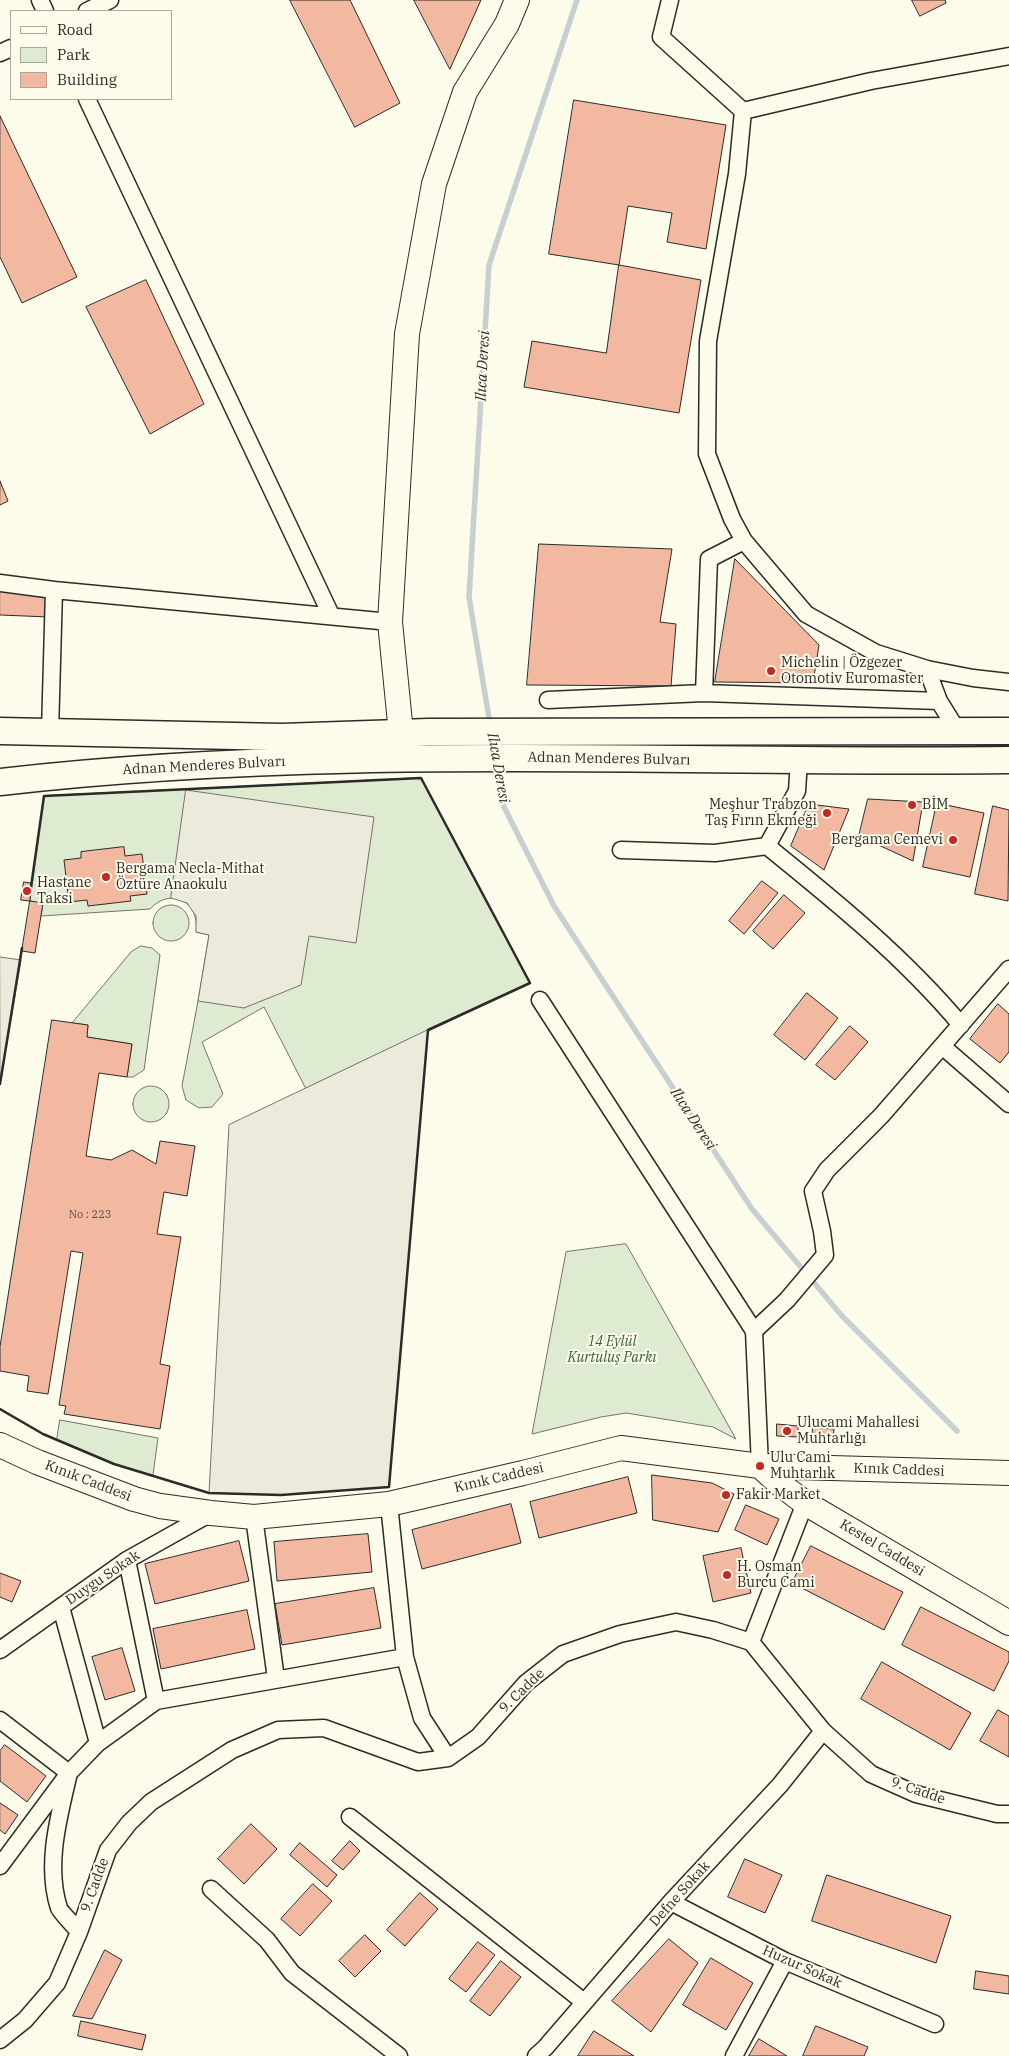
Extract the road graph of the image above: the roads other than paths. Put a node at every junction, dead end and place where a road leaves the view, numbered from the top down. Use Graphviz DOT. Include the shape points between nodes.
graph roads {
  1 [pos="110,0"];
  2 [pos="517,0"];
  3 [pos="670,0"];
  4 [pos="88,10"];
  5 [pos="1009,56"];
  6 [pos="87,100"];
  7 [pos="743,111"];
  8 [pos="744,541"];
  9 [pos="0,582"];
  10 [pos="54,590"];
  11 [pos="331,616"];
  12 [pos="390,622"];
  13 [pos="926,670"];
  14 [pos="1009,682"];
  15 [pos="704,692"];
  16 [pos="548,700"];
  17 [pos="939,701"];
  18 [pos="958,730"];
  19 [pos="0,731"];
  20 [pos="1009,731"];
  21 [pos="50,732"];
  22 [pos="401,733"];
  23 [pos="1009,760"];
  24 [pos="799,761"];
  25 [pos="0,782"];
  26 [pos="767,846"];
  27 [pos="621,850"];
  28 [pos="1009,969"];
  29 [pos="540,1000"];
  30 [pos="961,1025"];
  31 [pos="942,1046"];
  32 [pos="1009,1104"];
  33 [pos="754,1331"];
  34 [pos="0,1445"];
  35 [pos="760,1466"];
  36 [pos="1009,1473"];
  37 [pos="805,1503"];
  38 [pos="389,1504"];
  39 [pos="211,1513"];
  40 [pos="254,1517"];
  41 [pos="127,1560"];
  42 [pos="61,1607"];
  43 [pos="1009,1623"];
  44 [pos="751,1642"];
  45 [pos="0,1650"];
  46 [pos="405,1656"];
  47 [pos="276,1679"];
  48 [pos="156,1701"];
  49 [pos="0,1720"];
  50 [pos="823,1731"];
  51 [pos="98,1743"];
  52 [pos="448,1758"];
  53 [pos="69,1773"];
  54 [pos="1009,1814"];
  55 [pos="350,1817"];
  56 [pos="0,1866"];
  57 [pos="211,1889"];
  58 [pos="671,1902"];
  59 [pos="79,1932"];
  60 [pos="785,1961"];
  61 [pos="584,2002"];
  62 [pos="935,2024"];
  63 [pos="0,2040"];
  64 [pos="542,2053"];
  65 [pos="399,2056"];
  66 [pos="734,2056"];
  1 -- 4 [label="street"];
  2 -- 12 [label="street" via="507,24 465,92 434,184 407,334"];
  3 -- 7 [label="street" via="662,37"];
  5 -- 7 [label="street"];
  6 -- 11 [label="street"];
  7 -- 8 [label="street" via="737,174 708,341 708,454 732,519"];
  8 -- 13 [label="street" via="806,614 876,653"];
  8 -- 15 [label="street" via="709,559"];
  9 -- 10 [label="street"];
  10 -- 11 [label="street"];
  10 -- 21 [label="street"];
  11 -- 12 [label="street"];
  12 -- 22 [label="street"];
  13 -- 14 [label="street"];
  13 -- 17 [label="street"];
  15 -- 16 [label="street"];
  15 -- 17 [label="street"];
  17 -- 18 [label="street"];
  18 -- 20 [label="main road, Adnan Menderes Bulvarı"];
  18 -- 22 [label="main road, Adnan Menderes Bulvarı"];
  19 -- 21 [label="main road, Adnan Menderes Bulvarı"];
  21 -- 22 [label="main road, Adnan Menderes Bulvarı" via="282,737"];
  23 -- 24 [label="main road, Adnan Menderes Bulvarı"];
  24 -- 25 [label="main road, Adnan Menderes Bulvarı" via="434,758 210,764"];
  24 -- 26 [label="street" via="797,791"];
  26 -- 27 [label="street" via="714,853"];
  26 -- 30 [label="street" via="838,903 901,961"];
  28 -- 30 [label="street"];
  29 -- 33 [label="street"];
  30 -- 31 [label="street"];
  31 -- 32 [label="street"];
  31 -- 33 [label="street" via="881,1116 827,1170 813,1191 825,1255 787,1300"];
  33 -- 35 [label="street"];
  34 -- 39 [label="street, Kınık Caddesi" via="134,1499"];
  35 -- 36 [label="street, Kınık Caddesi"];
  35 -- 37 [label="street, Kestel Caddesi"];
  35 -- 38 [label="street, Kınık Caddesi" via="621,1448"];
  37 -- 43 [label="street, Kestel Caddesi"];
  37 -- 44 [label="street"];
  38 -- 40 [label="street, Kınık Caddesi"];
  38 -- 46 [label="street"];
  39 -- 40 [label="street, Kınık Caddesi"];
  39 -- 41 [label="street, Duygu Sokak"];
  40 -- 47 [label="street"];
  41 -- 42 [label="street, Duygu Sokak"];
  41 -- 48 [label="street"];
  42 -- 45 [label="street, Duygu Sokak"];
  42 -- 51 [label="street"];
  44 -- 50 [label="street, 9. Cadde"];
  44 -- 52 [label="street, 9. Cadde" via="676,1622 620,1634 563,1654 526,1683 478,1737"];
  46 -- 47 [label="street"];
  46 -- 52 [label="street" via="422,1718"];
  47 -- 48 [label="street"];
  48 -- 51 [label="street"];
  49 -- 53 [label="street"];
  50 -- 54 [label="street, 9. Cadde" via="871,1774 916,1794 997,1814"];
  50 -- 58 [label="street, Defne Sokak" via="780,1785"];
  51 -- 53 [label="street"];
  52 -- 59 [label="street, 9. Cadde" via="418,1762 324,1728 278,1730 232,1750 151,1802 129,1823 108,1850"];
  53 -- 56 [label="street"];
  53 -- 59 [label="street" via="56,1830 54,1874 60,1910"];
  55 -- 61 [label="street"];
  57 -- 65 [label="street" via="267,1940 292,1973"];
  58 -- 60 [label="street, Huzur Sokak"];
  58 -- 61 [label="street, Defne Sokak"];
  59 -- 63 [label="street, 9. Cadde" via="57,1983 25,2020"];
  60 -- 62 [label="street, Huzur Sokak"];
  60 -- 66 [label="street"];
  61 -- 64 [label="street, Defne Sokak"];
}
